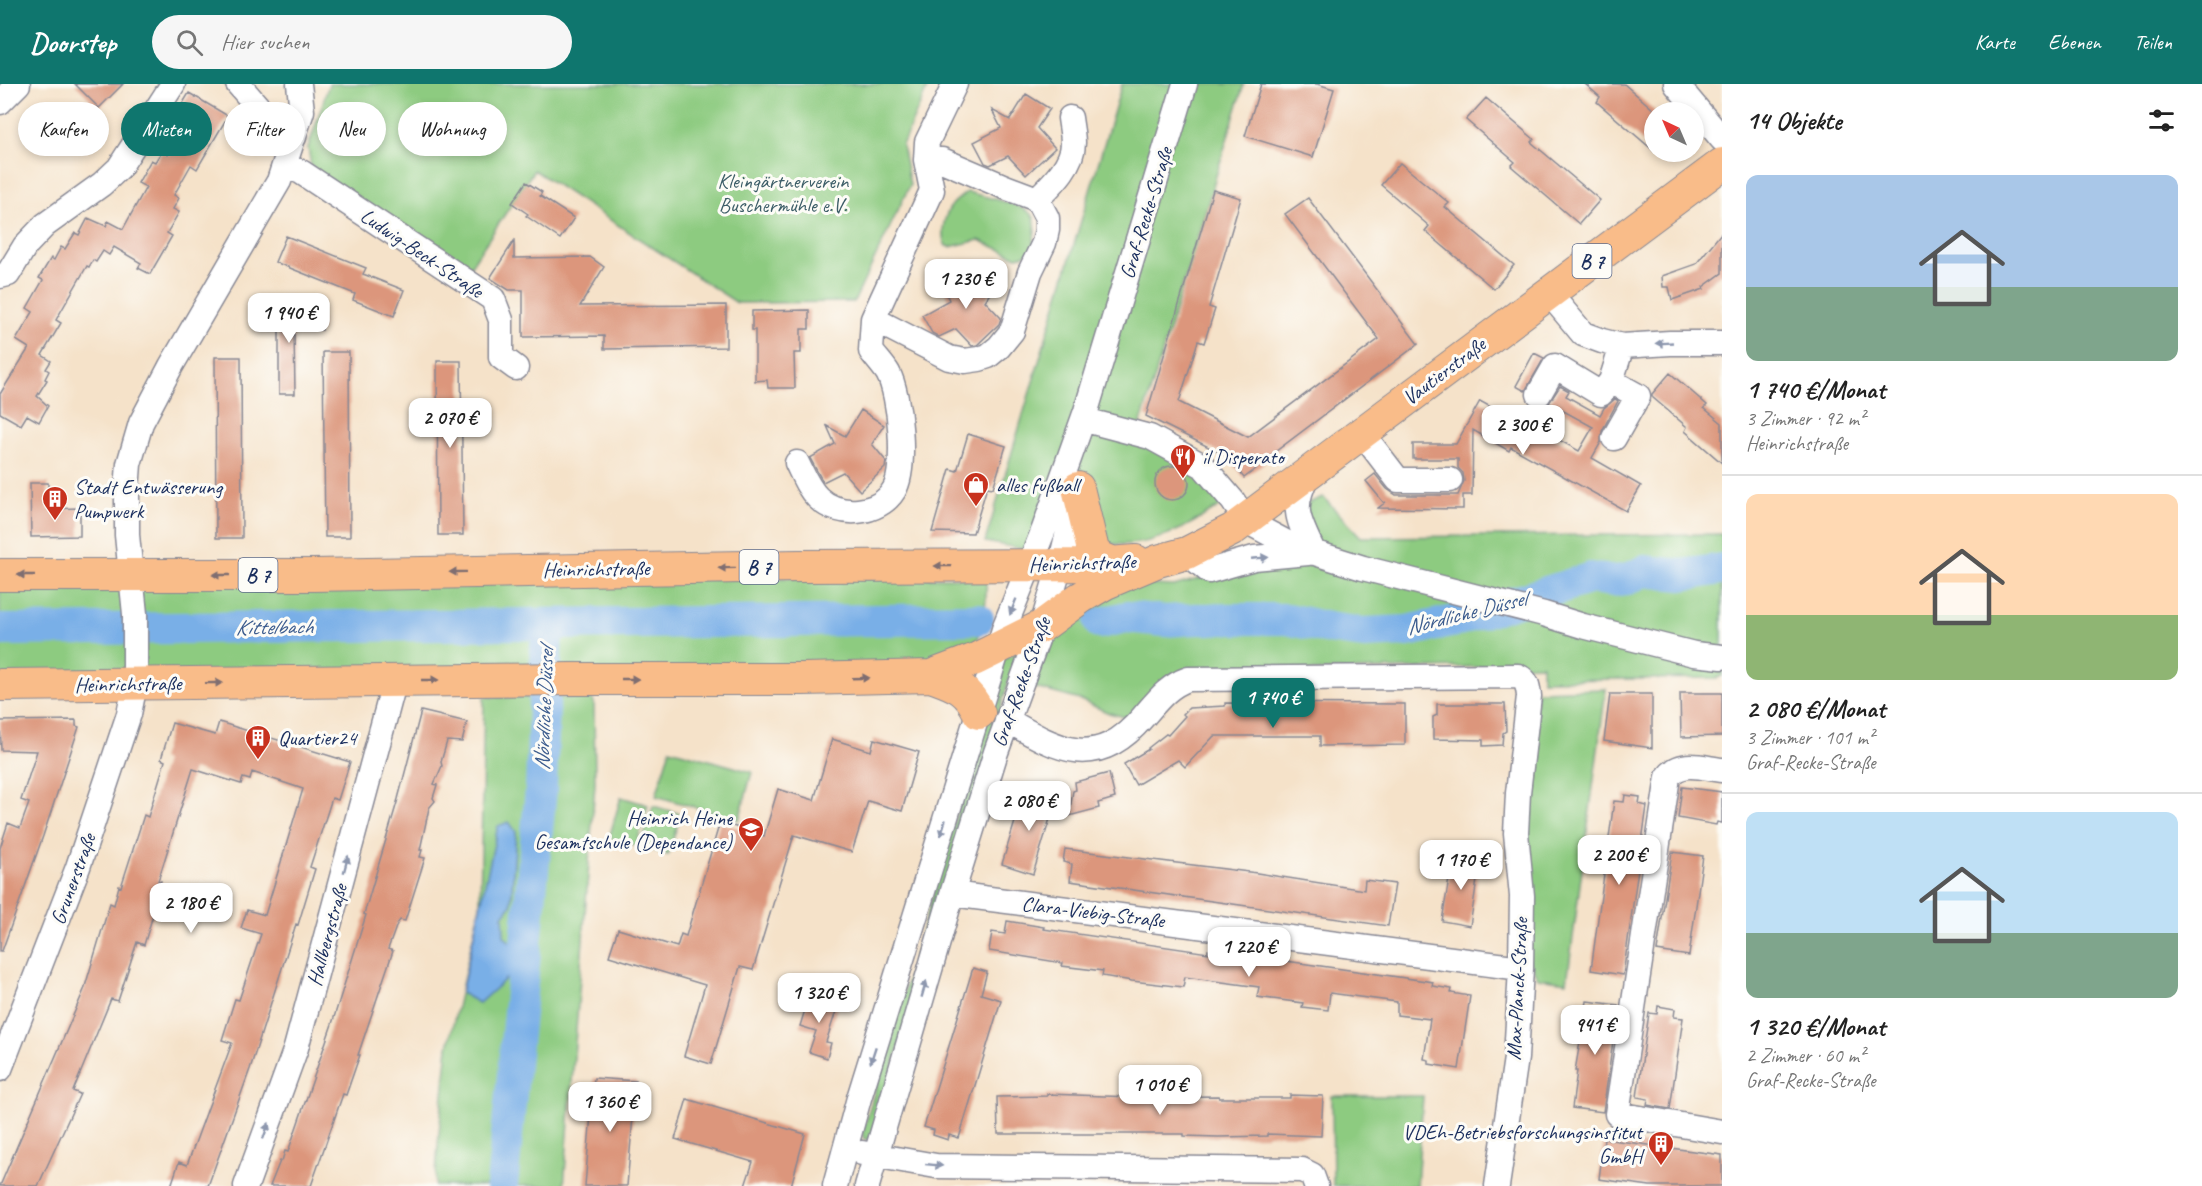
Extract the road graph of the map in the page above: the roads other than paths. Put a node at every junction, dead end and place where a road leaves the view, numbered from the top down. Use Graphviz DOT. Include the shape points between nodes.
graph roads {
  1 [pos="18,84"];
  2 [pos="173,84"];
  3 [pos="238,84"];
  4 [pos="300,84"];
  5 [pos="955,84"];
  6 [pos="1185,84"];
  7 [pos="1676,84"];
  8 [pos="0,102"];
  9 [pos="254,102"];
  10 [pos="302,102"];
  11 [pos="1070,118"];
  12 [pos="1722,139"];
  13 [pos="288,156"];
  14 [pos="927,160"];
  15 [pos="1722,164"];
  16 [pos="285,165"];
  17 [pos="1036,199"];
  18 [pos="0,276"];
  19 [pos="1549,293"];
  20 [pos="873,319"];
  21 [pos="1722,344"];
  22 [pos="1622,346"];
  23 [pos="516,368"];
  24 [pos="1611,381"];
  25 [pos="1539,394"];
  26 [pos="1085,415"];
  27 [pos="1362,433"];
  28 [pos="1614,438"];
  29 [pos="797,463"];
  30 [pos="1308,474"];
  31 [pos="1450,480"];
  32 [pos="1078,488"];
  33 [pos="1246,521"];
  34 [pos="1314,553"];
  35 [pos="1172,557"];
  36 [pos="1111,562"];
  37 [pos="1030,565"];
  38 [pos="1060,565"];
  39 [pos="0,575"];
  40 [pos="130,575"];
  41 [pos="1042,626"];
  42 [pos="998,649"];
  43 [pos="1722,657"];
  44 [pos="931,676"];
  45 [pos="395,680"];
  46 [pos="135,684"];
  47 [pos="0,686"];
  48 [pos="993,716"];
  49 [pos="1722,770"];
  50 [pos="952,894"];
  51 [pos="1521,968"];
  52 [pos="0,1069"];
  53 [pos="1722,1132"];
  54 [pos="845,1149"];
  55 [pos="876,1156"];
  56 [pos="246,1186"];
  57 [pos="835,1186"];
  58 [pos="867,1186"];
  59 [pos="1316,1186"];
  60 [pos="1497,1186"];
  1 -- 8 [label="street"];
  2 -- 18 [label="street" via="119,168 45,225 25,246 8,274"];
  3 -- 9 [label="street"];
  4 -- 10 [label="street"];
  5 -- 14 [label="street" via="927,142"];
  6 -- 26 [label="street, Graf-Recke-Straße"];
  7 -- 12 [label="street"];
  11 -- 17 [label="street" via="1073,145 1066,164"];
  13 -- 16 [label="street"];
  14 -- 17 [label="street" via="942,160"];
  14 -- 20 [label="street" via="932,190"];
  15 -- 19 [label="main road, Vautierstraße / B 7"];
  16 -- 23 [label="street, Ludwig-Beck-Straße" via="492,299 501,320 501,357"];
  16 -- 40 [label="street" via="141,423 129,464"];
  17 -- 20 [label="street" via="1047,218 1044,243 1030,272 1012,331 988,356 949,358"];
  19 -- 22 [label="street" via="1583,334"];
  19 -- 27 [label="main road, Vautierstraße / B 7"];
  20 -- 29 [label="street" via="871,351 893,387 901,432 902,461 893,492 859,512 831,507 809,487"];
  21 -- 22 [label="street, one-way"];
  22 -- 24 [label="street"];
  24 -- 25 [label="street" via="1601,394 1555,366"];
  24 -- 28 [label="street" via="1638,396"];
  26 -- 32 [label="street, Graf-Recke-Straße"];
  26 -- 33 [label="street" via="1150,437 1203,466"];
  26 -- 37 [label="street, Graf-Recke-Straße"];
  27 -- 30 [label="main road, Vautierstraße / B 7"];
  27 -- 31 [label="street" via="1398,480"];
  30 -- 33 [label="main road, Vautierstraße / B 7"];
  30 -- 34 [label="street" via="1296,508"];
  32 -- 36 [label="main road" via="1093,550"];
  32 -- 38 [label="street, Graf-Recke-Straße"];
  33 -- 34 [label="street"];
  33 -- 35 [label="main road, Vautierstraße / B 7"];
  35 -- 34 [label="street, one-way" via="1209,571 1254,558"];
  34 -- 43 [label="street" via="1683,651"];
  35 -- 36 [label="main road, Heinrichstraße / B 7"];
  35 -- 41 [label="main road, Heinrichstraße / B 7" via="1106,583"];
  36 -- 38 [label="main road, Heinrichstraße / B 7"];
  37 -- 38 [label="main road, Heinrichstraße / B 7"];
  37 -- 40 [label="main road, Heinrichstraße / B 7, one-way"];
  37 -- 42 [label="street, Graf-Recke-Straße, one-way"];
  38 -- 41 [label="street, Graf-Recke-Straße"];
  40 -- 39 [label="main road, Heinrichstraße / B 7, one-way"];
  40 -- 46 [label="street" via="135,614"];
  41 -- 42 [label="main road, Heinrichstraße / B 7"];
  41 -- 48 [label="street, Graf-Recke-Straße"];
  42 -- 44 [label="main road, Heinrichstraße / B 7"];
  42 -- 48 [label="street, Graf-Recke-Straße"];
  45 -- 44 [label="main road, Heinrichstraße / B 7, one-way" via="803,680"];
  44 -- 48 [label="main road, B 7" via="967,693"];
  46 -- 45 [label="main road, Heinrichstraße / B 7, one-way"];
  56 -- 45 [label="street, Hallbergstraße, one-way" via="296,1048"];
  46 -- 47 [label="main road, Heinrichstraße / B 7"];
  46 -- 52 [label="street, Grunerstraße" via="126,726 78,867"];
  48 -- 50 [label="street, Graf-Recke-Straße"];
  48 -- 51 [label="street, Max-Planck-Straße" via="1058,747 1083,752 1096,750 1125,735 1165,691 1188,679 1523,678 1529,696 1516,833 1522,896"];
  48 -- 54 [label="street, Graf-Recke-Straße, one-way"];
  49 -- 53 [label="street" via="1684,765 1668,777 1617,1114"];
  50 -- 51 [label="street, Clara-Viebig-Straße"];
  55 -- 50 [label="street, Graf-Recke-Straße, one-way"];
  51 -- 60 [label="street, Max-Planck-Straße" via="1516,1058"];
  54 -- 55 [label="street"];
  54 -- 57 [label="street, Graf-Recke-Straße"];
  55 -- 58 [label="street, Graf-Recke-Straße"];
  55 -- 59 [label="street, one-way" via="936,1166 1302,1170 1312,1174"];
}
